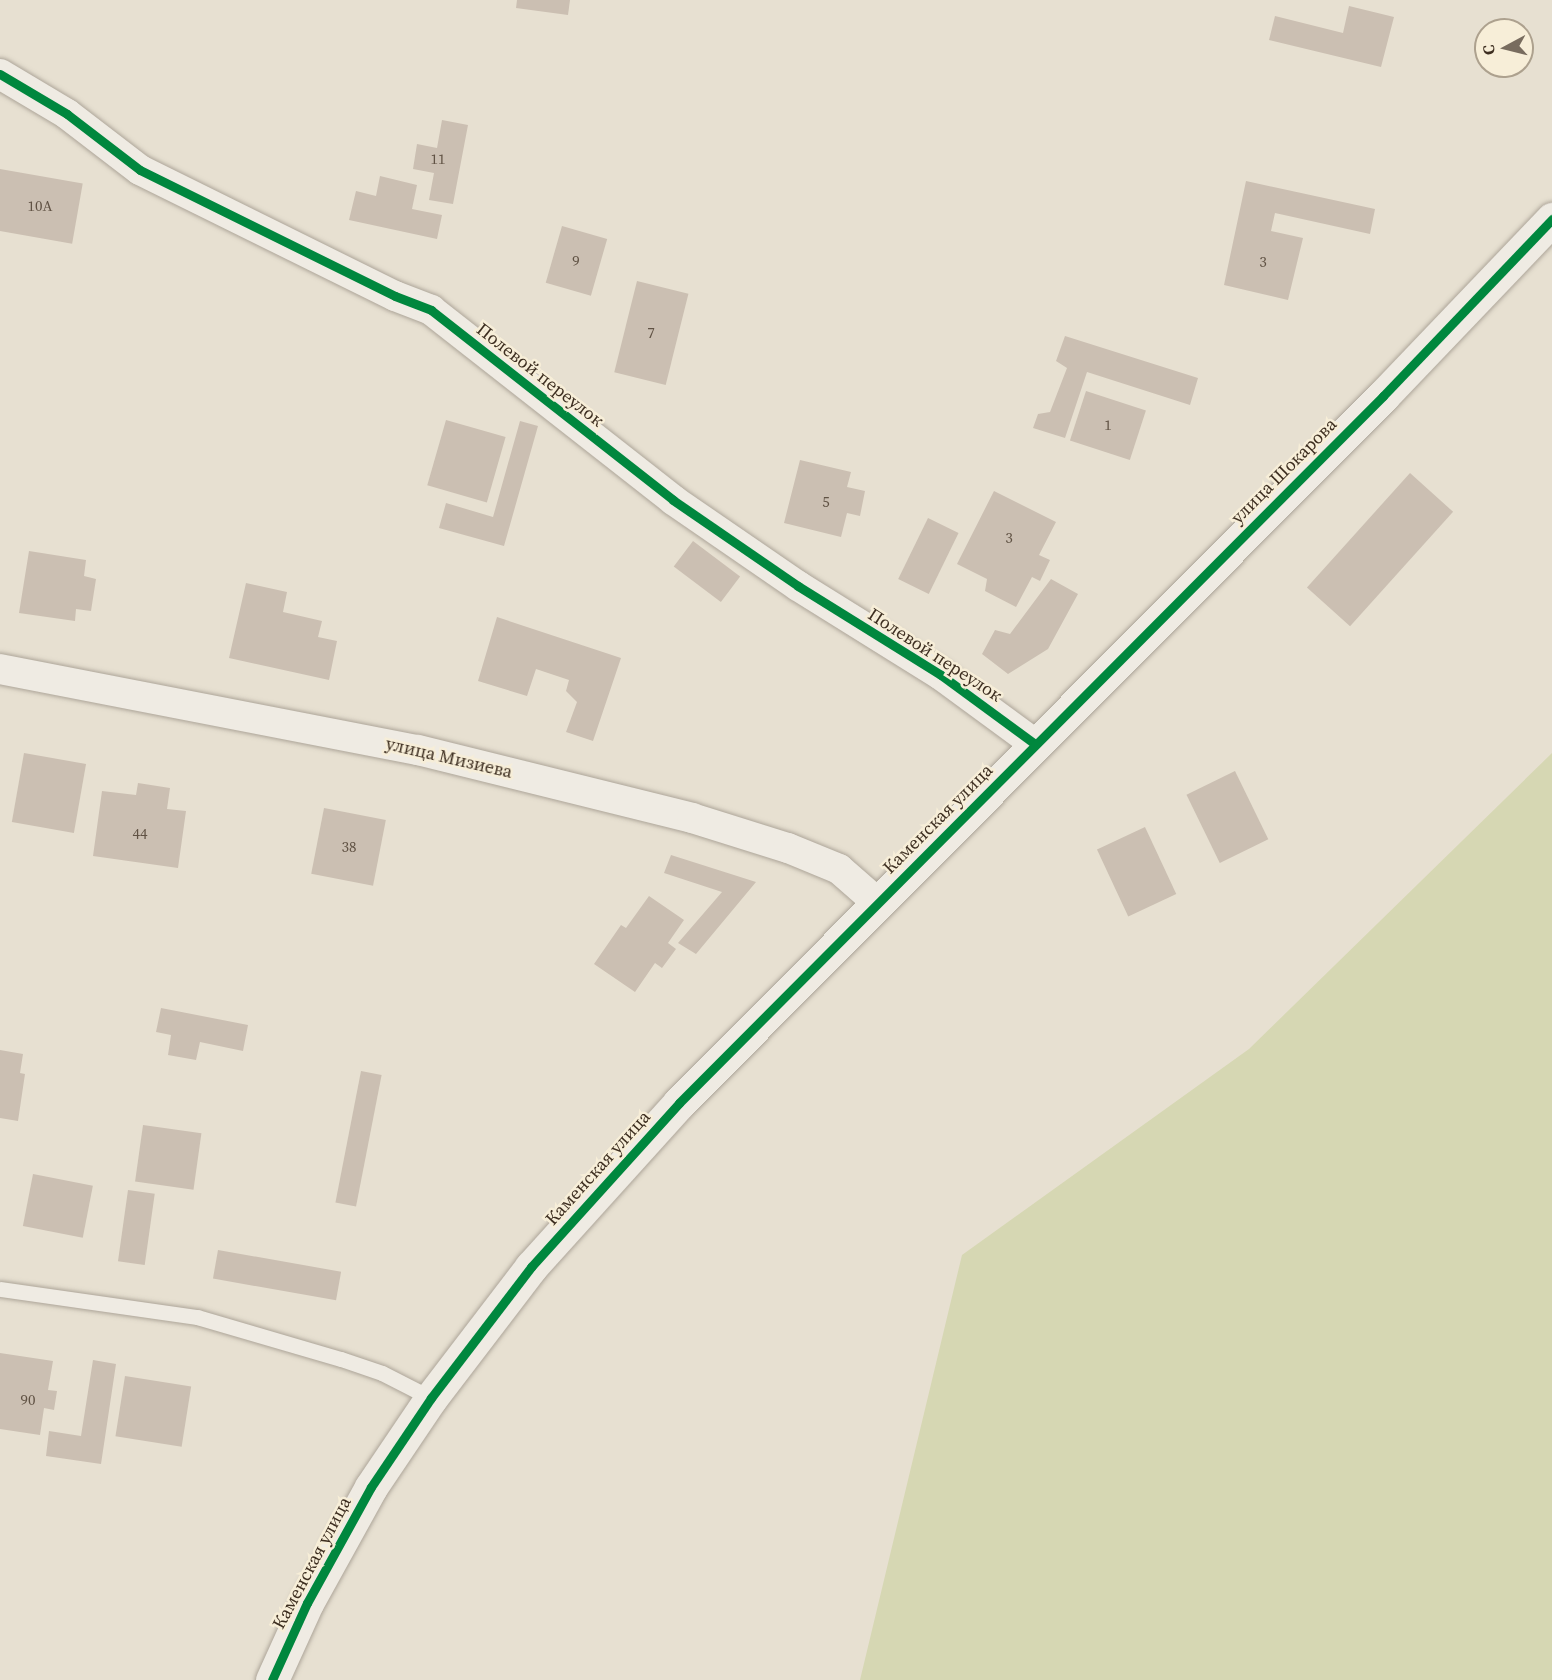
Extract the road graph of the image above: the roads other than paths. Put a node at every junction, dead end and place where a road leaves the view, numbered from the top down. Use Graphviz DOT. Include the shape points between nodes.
graph roads {
  1 [pos="0,74"];
  2 [pos="1552,219"];
  3 [pos="0,669"];
  4 [pos="1035,744"];
  5 [pos="878,903"];
  6 [pos="0,1290"];
  7 [pos="431,1398"];
  8 [pos="272,1680"];
  1 -- 4 [label="street, Полевой переулок" via="68,114 140,170 394,296 431,310 673,500 798,586 941,675"];
  2 -- 4 [label="street, улица Шокарова" via="1383,396"];
  3 -- 5 [label="street, улица Мизиева" via="418,750 647,806 788,848 839,869"];
  4 -- 5 [label="street, Каменская улица"];
  5 -- 7 [label="street, Каменская улица" via="679,1103 531,1267"];
  6 -- 7 [label="lane" via="197,1317 382,1373"];
  7 -- 8 [label="street, Каменская улица" via="371,1487 307,1603"];
}
